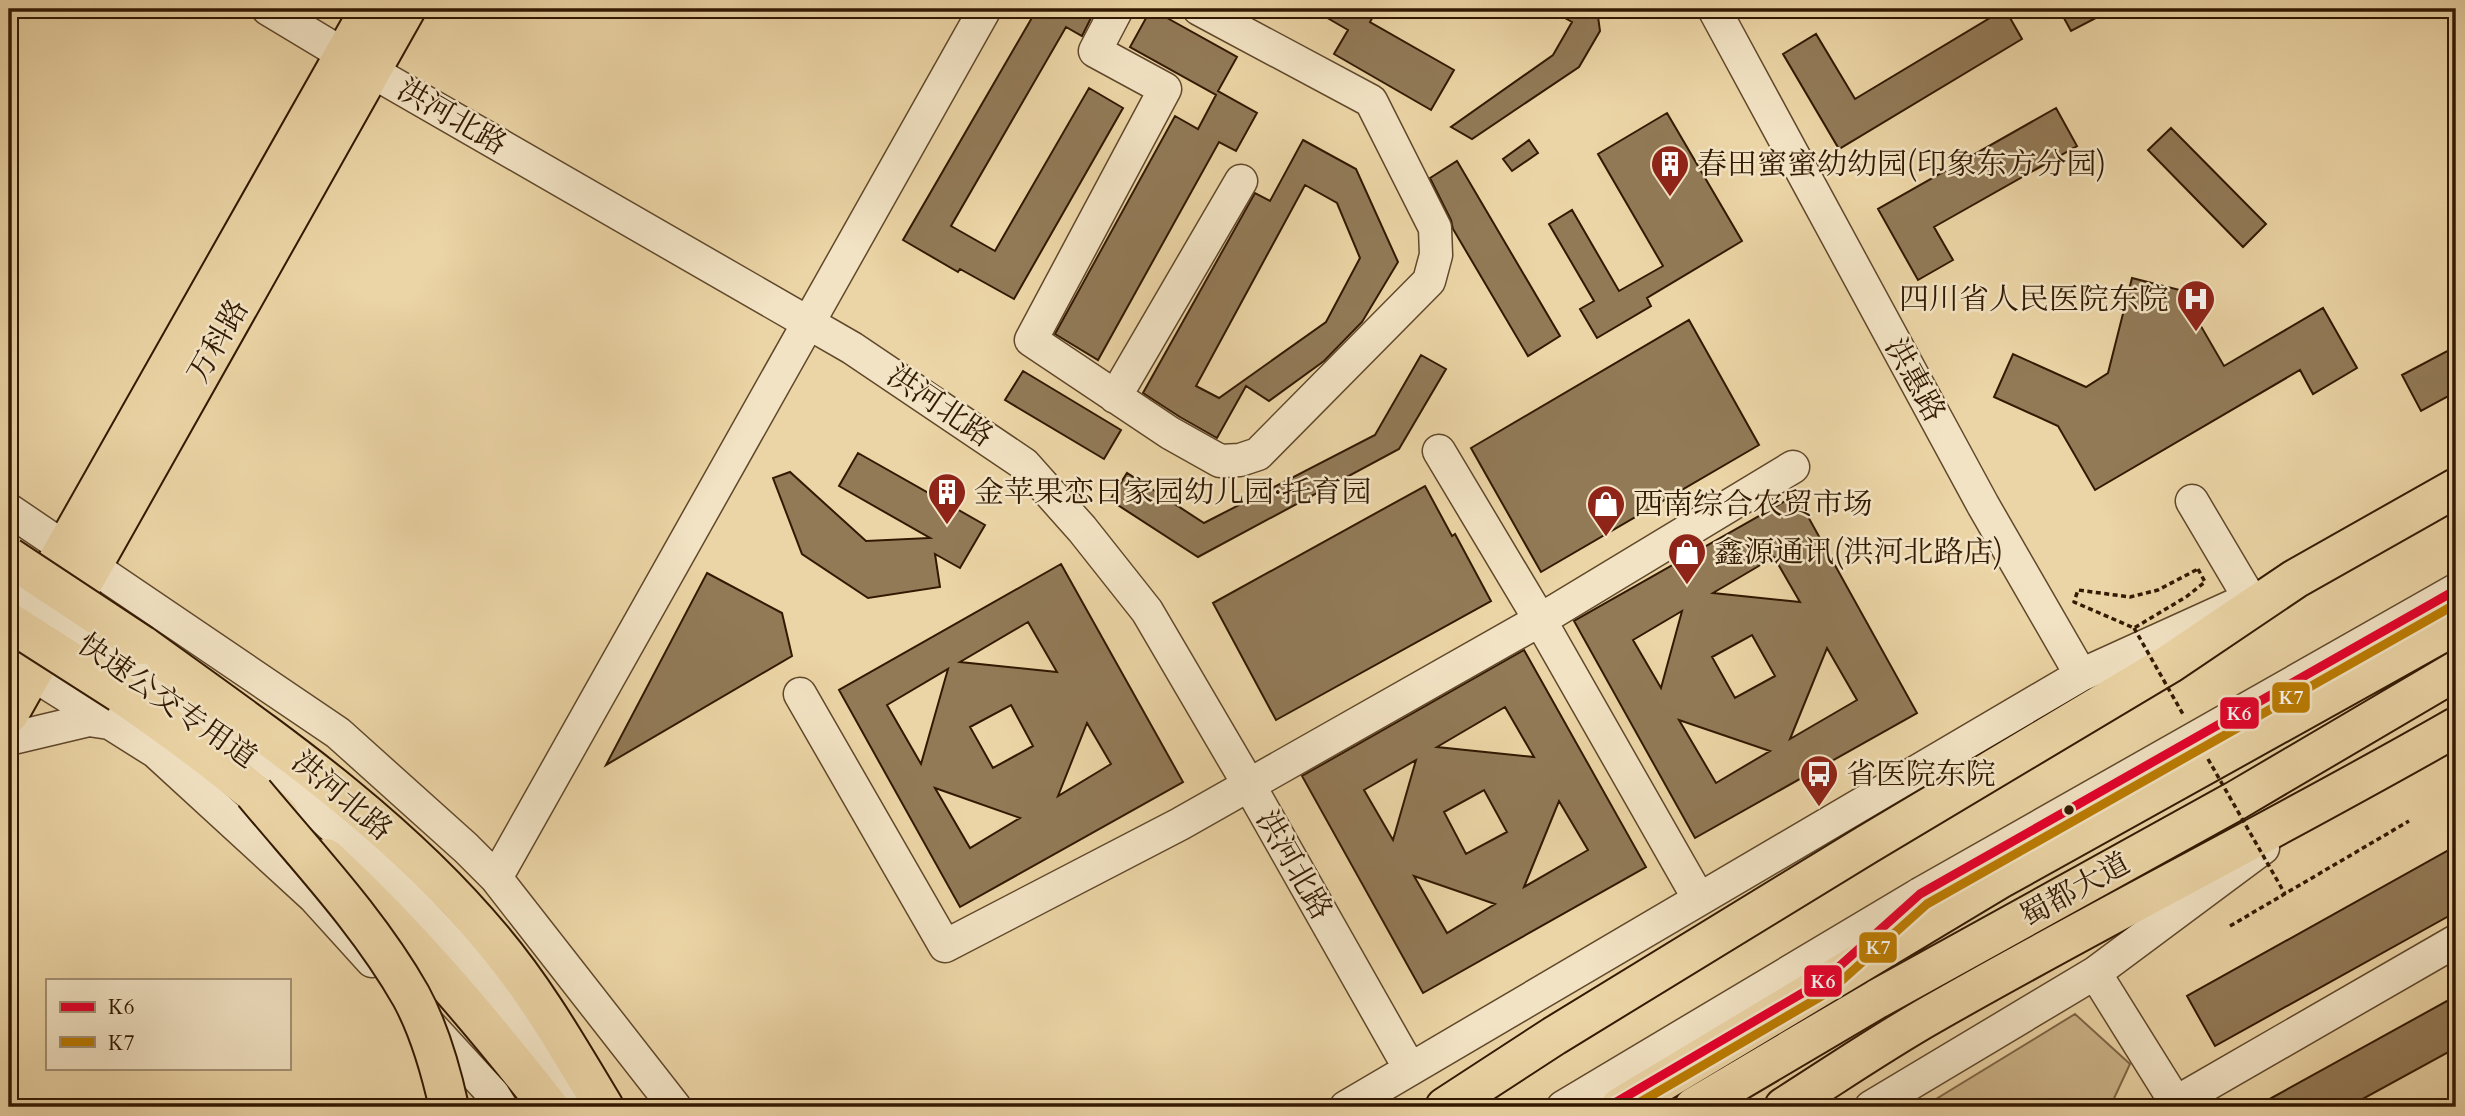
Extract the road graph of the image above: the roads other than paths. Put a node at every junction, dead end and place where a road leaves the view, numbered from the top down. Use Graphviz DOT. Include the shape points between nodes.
graph roads {
  1 [pos="268,9"];
  2 [pos="370,9"];
  3 [pos="406,9"];
  4 [pos="985,9"];
  5 [pos="1117,9"];
  6 [pos="1199,9"];
  7 [pos="1714,9"];
  8 [pos="358,63"];
  9 [pos="1241,181"];
  10 [pos="808,323"];
  11 [pos="1115,397"];
  12 [pos="1439,451"];
  13 [pos="1793,467"];
  14 [pos="2456,488"];
  15 [pos="2192,501"];
  16 [pos="9,510"];
  17 [pos="78,556"];
  18 [pos="9,557"];
  19 [pos="2295,579"];
  20 [pos="2456,590"];
  21 [pos="9,593"];
  22 [pos="2250,599"];
  23 [pos="1540,620"];
  24 [pos="9,621"];
  25 [pos="2456,625"];
  26 [pos="16,660"];
  27 [pos="2456,671"];
  28 [pos="2081,676"];
  29 [pos="800,694"];
  30 [pos="9,714"];
  31 [pos="109,723"];
  32 [pos="2456,727"];
  33 [pos="9,739"];
  34 [pos="1249,785"];
  35 [pos="254,793"];
  36 [pos="2326,801"];
  37 [pos="495,878"];
  38 [pos="1920,894"];
  39 [pos="1699,899"];
  40 [pos="2456,941"];
  41 [pos="2095,973"];
  42 [pos="1410,1069"];
  43 [pos="581,1104"];
  44 [pos="2172,1105"];
  45 [pos="449,1107"];
  46 [pos="501,1107"];
  47 [pos="675,1107"];
  48 [pos="1346,1107"];
  49 [pos="1445,1107"];
  50 [pos="1563,1107"];
  51 [pos="1608,1107"];
  52 [pos="1620,1107"];
  53 [pos="1694,1107"];
  54 [pos="1784,1107"];
  55 [pos="1871,1107"];
  1 -- 8 [label="street, 洪河北路"];
  2 -- 8 [label="main road, 万科路"];
  3 -- 8 [label="main road, 万科路"];
  4 -- 10 [label="street"];
  5 -- 11 [label="street" via="1095,51 1165,89 1031,340"];
  6 -- 11 [label="street" via="1371,101 1435,228 1436,255 1429,281 1258,454 1220,461"];
  7 -- 28 [label="street, 洪惠路"];
  8 -- 10 [label="street, 洪河北路"];
  8 -- 17 [label="main road, 万科路"];
  9 -- 11 [label="street"];
  10 -- 34 [label="street, 洪河北路" via="864,355 1024,464 1147,611"];
  10 -- 37 [label="street"];
  12 -- 23 [label="street"];
  13 -- 23 [label="street"];
  14 -- 19 [label="main road"];
  15 -- 22 [label="street"];
  16 -- 17 [label="street"];
  17 -- 26 [label="main road, 万科路"];
  17 -- 37 [label="street" via="338,733"];
  18 -- 43 [label="main road, 洪河北路, bridge" via="269,737 337,789 451,892 534,992"];
  19 -- 22 [label="street"];
  19 -- 49 [label="main road" via="2169,664 1866,845"];
  20 -- 38 [label="street, bridge"];
  21 -- 43 [label="street, 快速公交专用道, bridge" via="226,739 317,812 417,907 500,1000"];
  22 -- 28 [label="street"];
  23 -- 34 [label="street"];
  23 -- 39 [label="street"];
  24 -- 35 [label="main road, 洪河北路, bridge" via="167,726"];
  25 -- 52 [label="main road, 蜀都大道" via="1998,880"];
  26 -- 30 [label="main road, 万科路"];
  26 -- 31 [label="street"];
  27 -- 53 [label="main road, 蜀都大道" via="2235,802 1877,999"];
  28 -- 39 [label="street"];
  29 -- 34 [label="street" via="945,946"];
  31 -- 33 [label="street" via="89,720"];
  31 -- 46 [label="street" via="156,752 314,897"];
  32 -- 36 [label="main road"];
  34 -- 42 [label="street, 洪河北路"];
  35 -- 43 [label="main road, 洪河北路, bridge" via="407,937 483,1023"];
  35 -- 45 [label="main road, bridge" via="371,935 412,998 442,1073"];
  36 -- 41 [label="street"];
  36 -- 54 [label="main road" via="1928,1016"];
  37 -- 47 [label="street"];
  38 -- 50 [label="street"];
  38 -- 51 [label="street" via="1823,981"];
  39 -- 42 [label="street"];
  40 -- 44 [label="street"];
  41 -- 44 [label="street"];
  41 -- 55 [label="street"];
  42 -- 48 [label="street"];
}
